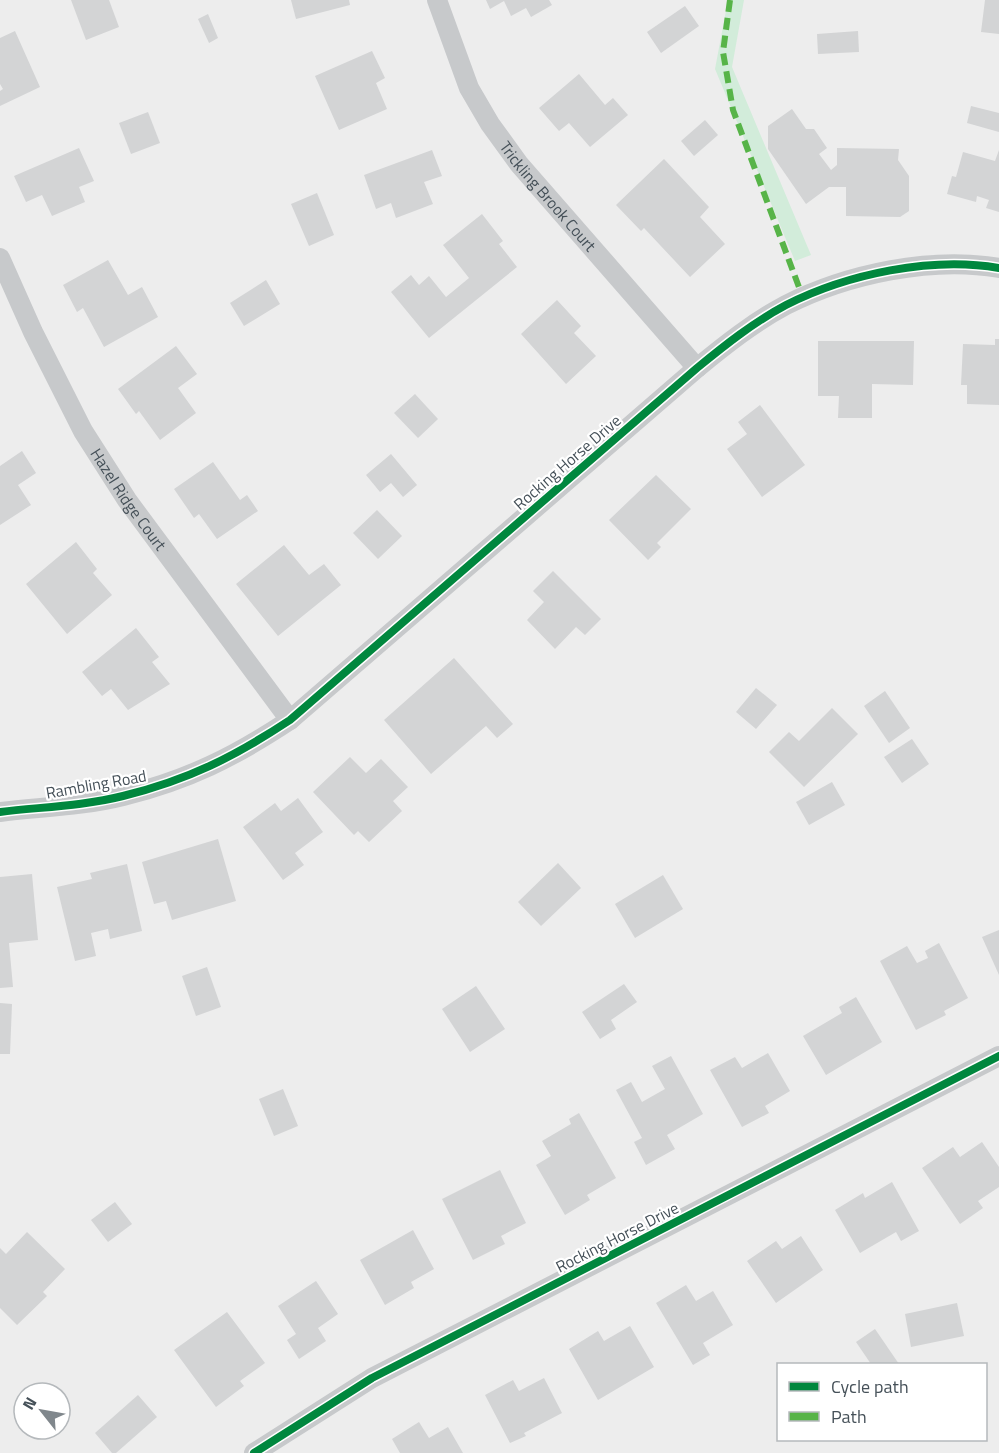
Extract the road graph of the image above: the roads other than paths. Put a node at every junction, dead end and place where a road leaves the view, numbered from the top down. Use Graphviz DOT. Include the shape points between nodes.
graph roads {
  1 [pos="436,0"];
  2 [pos="0,258"];
  3 [pos="999,268"];
  4 [pos="697,368"];
  5 [pos="290,720"];
  6 [pos="195,773"];
  7 [pos="0,812"];
  8 [pos="999,1056"];
  9 [pos="254,1453"];
  1 -- 4 [label="street, Trickling Brook Court" via="469,88 490,124 519,164"];
  2 -- 5 [label="street, Hazel Ridge Court" via="83,431 127,500"];
  3 -- 4 [label="street, Rocking Horse Drive" via="946,265 886,271 836,284 787,305 744,330"];
  4 -- 5 [label="street, Rocking Horse Drive"];
  5 -- 6 [label="street, Rocking Horse Drive" via="248,748"];
  6 -- 7 [label="street, Rambling Road" via="121,796"];
  8 -- 9 [label="street, Rocking Horse Drive" via="372,1378"];
}
